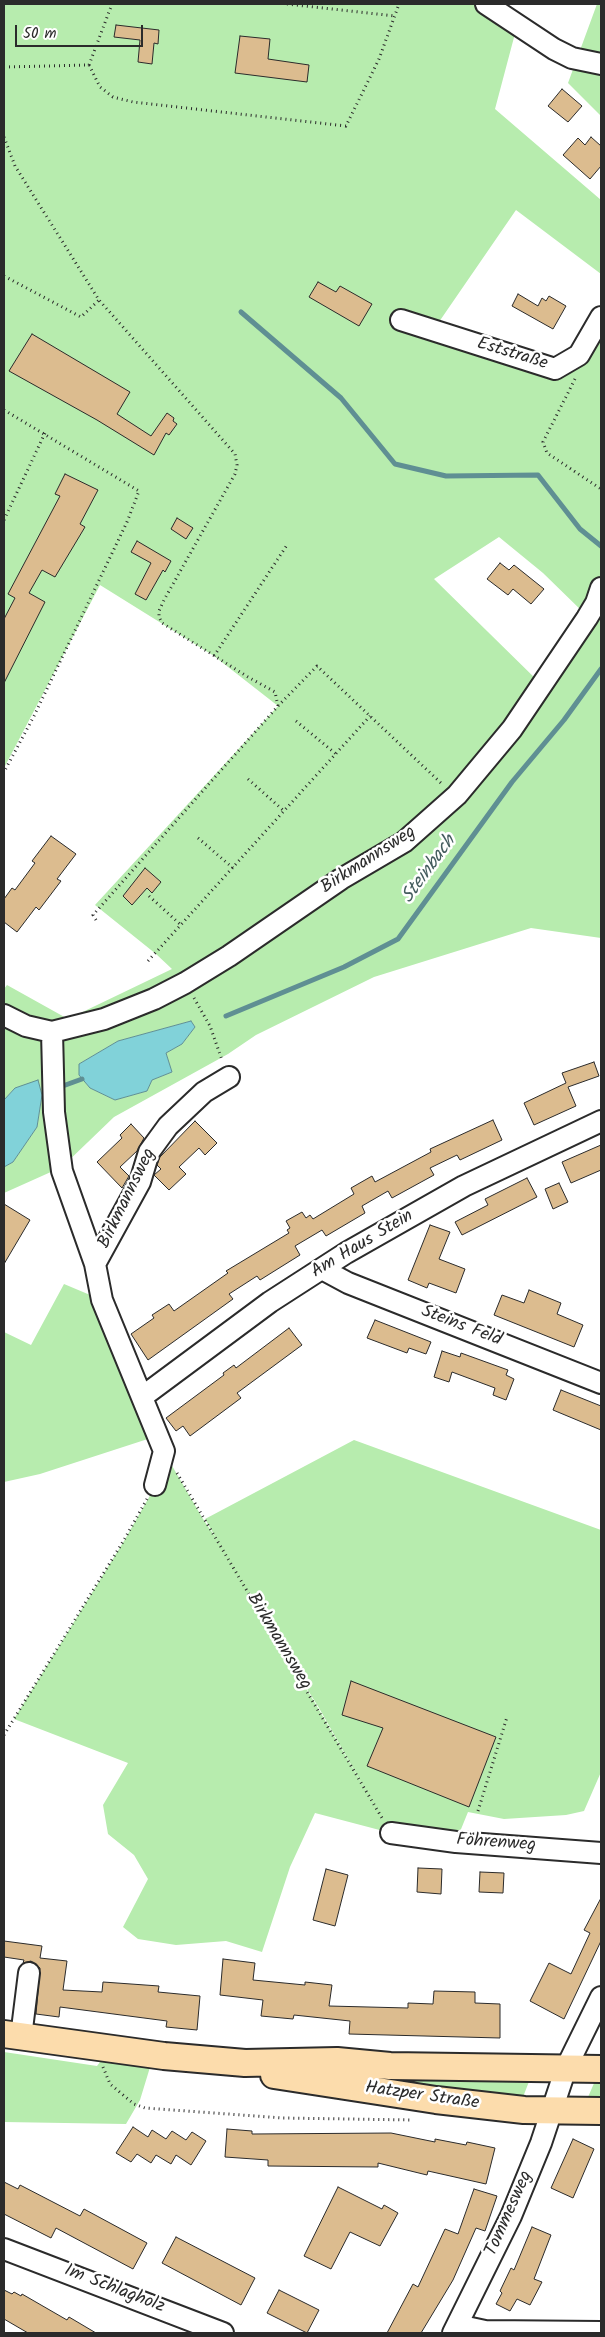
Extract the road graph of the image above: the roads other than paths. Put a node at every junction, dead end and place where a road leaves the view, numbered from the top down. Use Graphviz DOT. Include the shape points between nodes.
graph roads {
  1 [pos="486,4"];
  2 [pos="601,64"];
  3 [pos="601,317"];
  4 [pos="401,320"];
  5 [pos="601,588"];
  6 [pos="4,1015"];
  7 [pos="52,1032"];
  8 [pos="229,1077"];
  9 [pos="601,1121"];
  10 [pos="95,1264"];
  11 [pos="322,1269"];
  12 [pos="601,1383"];
  13 [pos="142,1397"];
  14 [pos="155,1485"];
  15 [pos="391,1833"];
  16 [pos="601,1853"];
  17 [pos="30,1973"];
  18 [pos="601,1997"];
  19 [pos="13,2035"];
  20 [pos="245,2063"];
  21 [pos="601,2069"];
  22 [pos="559,2089"];
  23 [pos="601,2111"];
  24 [pos="4,2249"];
  25 [pos="455,2329"];
  26 [pos="601,2332"];
  27 [pos="223,2333"];
  1 -- 2 [label="street" via="554,49 572,58"];
  3 -- 4 [label="street, Eststraße" via="579,355 555,369"];
  5 -- 7 [label="street, Birkmannsweg" via="587,618 512,729 457,795 404,842 341,879 229,956 104,1019"];
  6 -- 7 [label="street, Birkmannsweg" via="26,1026"];
  7 -- 10 [label="street, Birkmannsweg" via="54,1112 62,1171"];
  8 -- 10 [label="street, Birkmannsweg" via="204,1092 168,1126 149,1152 140,1182"];
  9 -- 11 [label="street, Am Haus Stein" via="464,1186"];
  10 -- 13 [label="street, Birkmannsweg" via="102,1300"];
  11 -- 12 [label="street, Steins Feld" via="348,1283"];
  11 -- 13 [label="street, Am Haus Stein" via="270,1302"];
  13 -- 14 [label="street, Birkmannsweg" via="164,1451"];
  15 -- 16 [label="street, Föhrenweg" via="456,1842"];
  17 -- 19 [label="street"];
  18 -- 22 [label="street, Tommesweg"];
  19 -- 20 [label="main road, Hatzper Straße" via="164,2056"];
  20 -- 22 [label="main road, Hatzper Straße" via="337,2061"];
  20 -- 22 [label="main road, Hatzper Straße" via="275,2076 524,2110"];
  21 -- 22 [label="main road, Hatzper Straße"];
  22 -- 23 [label="main road, Hatzper Straße"];
  22 -- 25 [label="street, Tommesweg" via="511,2216"];
  24 -- 27 [label="street, Im Schlagholz"];
  25 -- 26 [label="street"];
}
